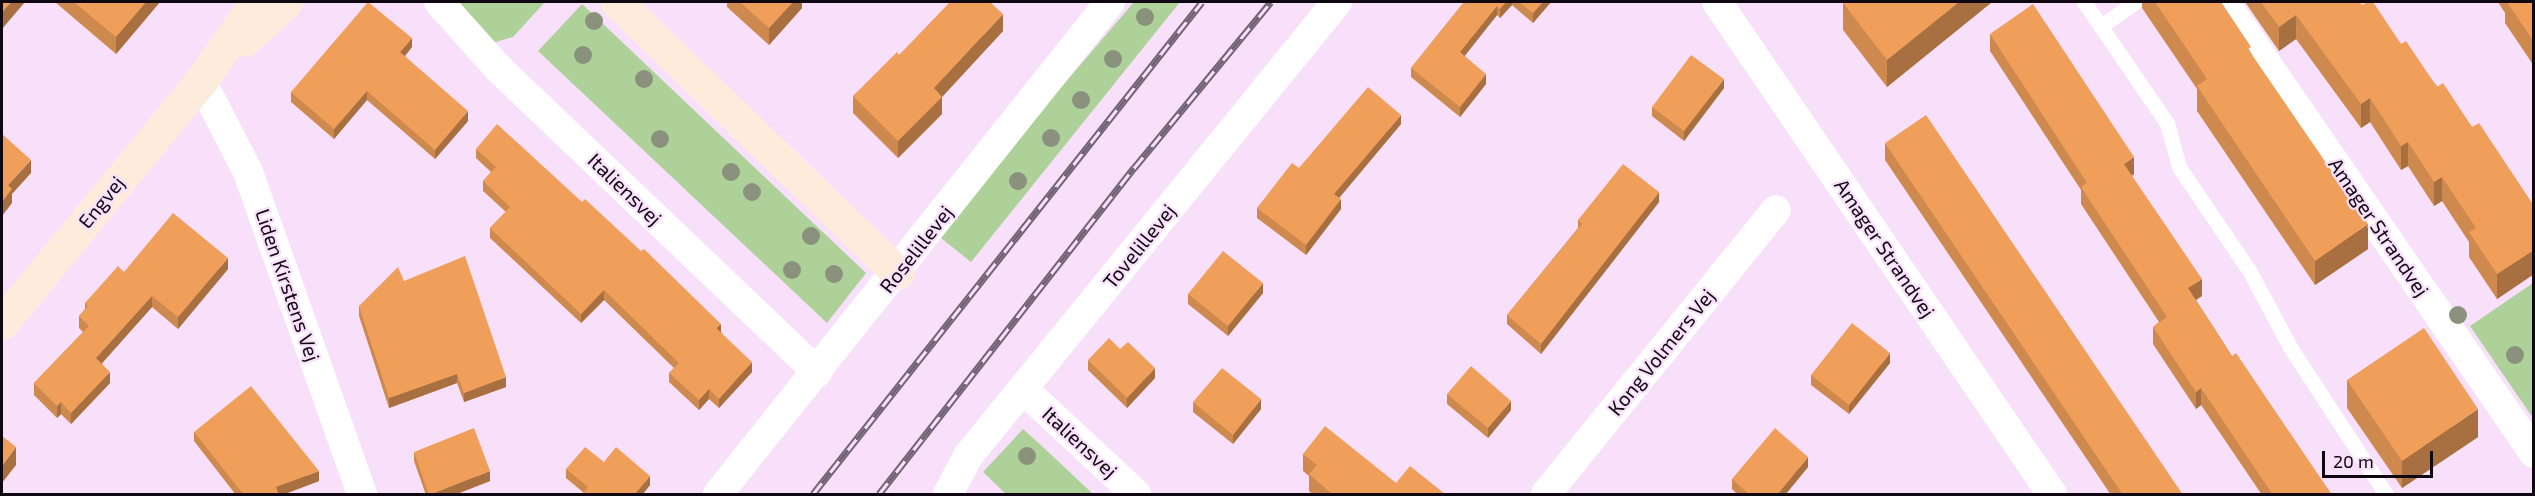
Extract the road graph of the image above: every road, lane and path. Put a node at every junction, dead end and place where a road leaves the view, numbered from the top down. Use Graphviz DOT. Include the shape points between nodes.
graph roads {
  1 [pos="256,2"];
  2 [pos="286,2"];
  3 [pos="439,2"];
  4 [pos="617,2"];
  5 [pos="1110,2"];
  6 [pos="1337,2"];
  7 [pos="1717,2"];
  8 [pos="2084,2"];
  9 [pos="2135,2"];
  10 [pos="2224,2"];
  11 [pos="2101,26"];
  12 [pos="201,81"];
  13 [pos="1776,210"];
  14 [pos="897,273"];
  15 [pos="2,323"];
  16 [pos="817,372"];
  17 [pos="1023,388"];
  18 [pos="2534,453"];
  19 [pos="362,495"];
  20 [pos="718,495"];
  21 [pos="948,495"];
  22 [pos="1136,495"];
  23 [pos="1546,495"];
  24 [pos="2052,495"];
  25 [pos="2386,495"];
  1 -- 12 [label="street, Engvej"];
  2 -- 12 [label="street, Engvej"];
  3 -- 16 [label="street, Italiensvej" via="498,68"];
  4 -- 14 [label="street"];
  5 -- 14 [label="street, Roselillevej"];
  6 -- 17 [label="street, Tovelillevej"];
  7 -- 24 [label="street, Amager Strandvej"];
  8 -- 11 [label="lane"];
  9 -- 11 [label="lane"];
  10 -- 18 [label="street, Amager Strandvej"];
  11 -- 25 [label="lane" via="2167,123 2179,167 2250,272 2290,347"];
  12 -- 15 [label="street, Engvej"];
  12 -- 19 [label="street, Liden Kirstens Vej" via="248,172"];
  13 -- 23 [label="street, Kong Volmers Vej"];
  14 -- 16 [label="street, Roselillevej"];
  16 -- 20 [label="street, Roselillevej"];
  17 -- 21 [label="street, Tovelillevej" via="968,456"];
  17 -- 22 [label="street, Italiensvej"];
}
